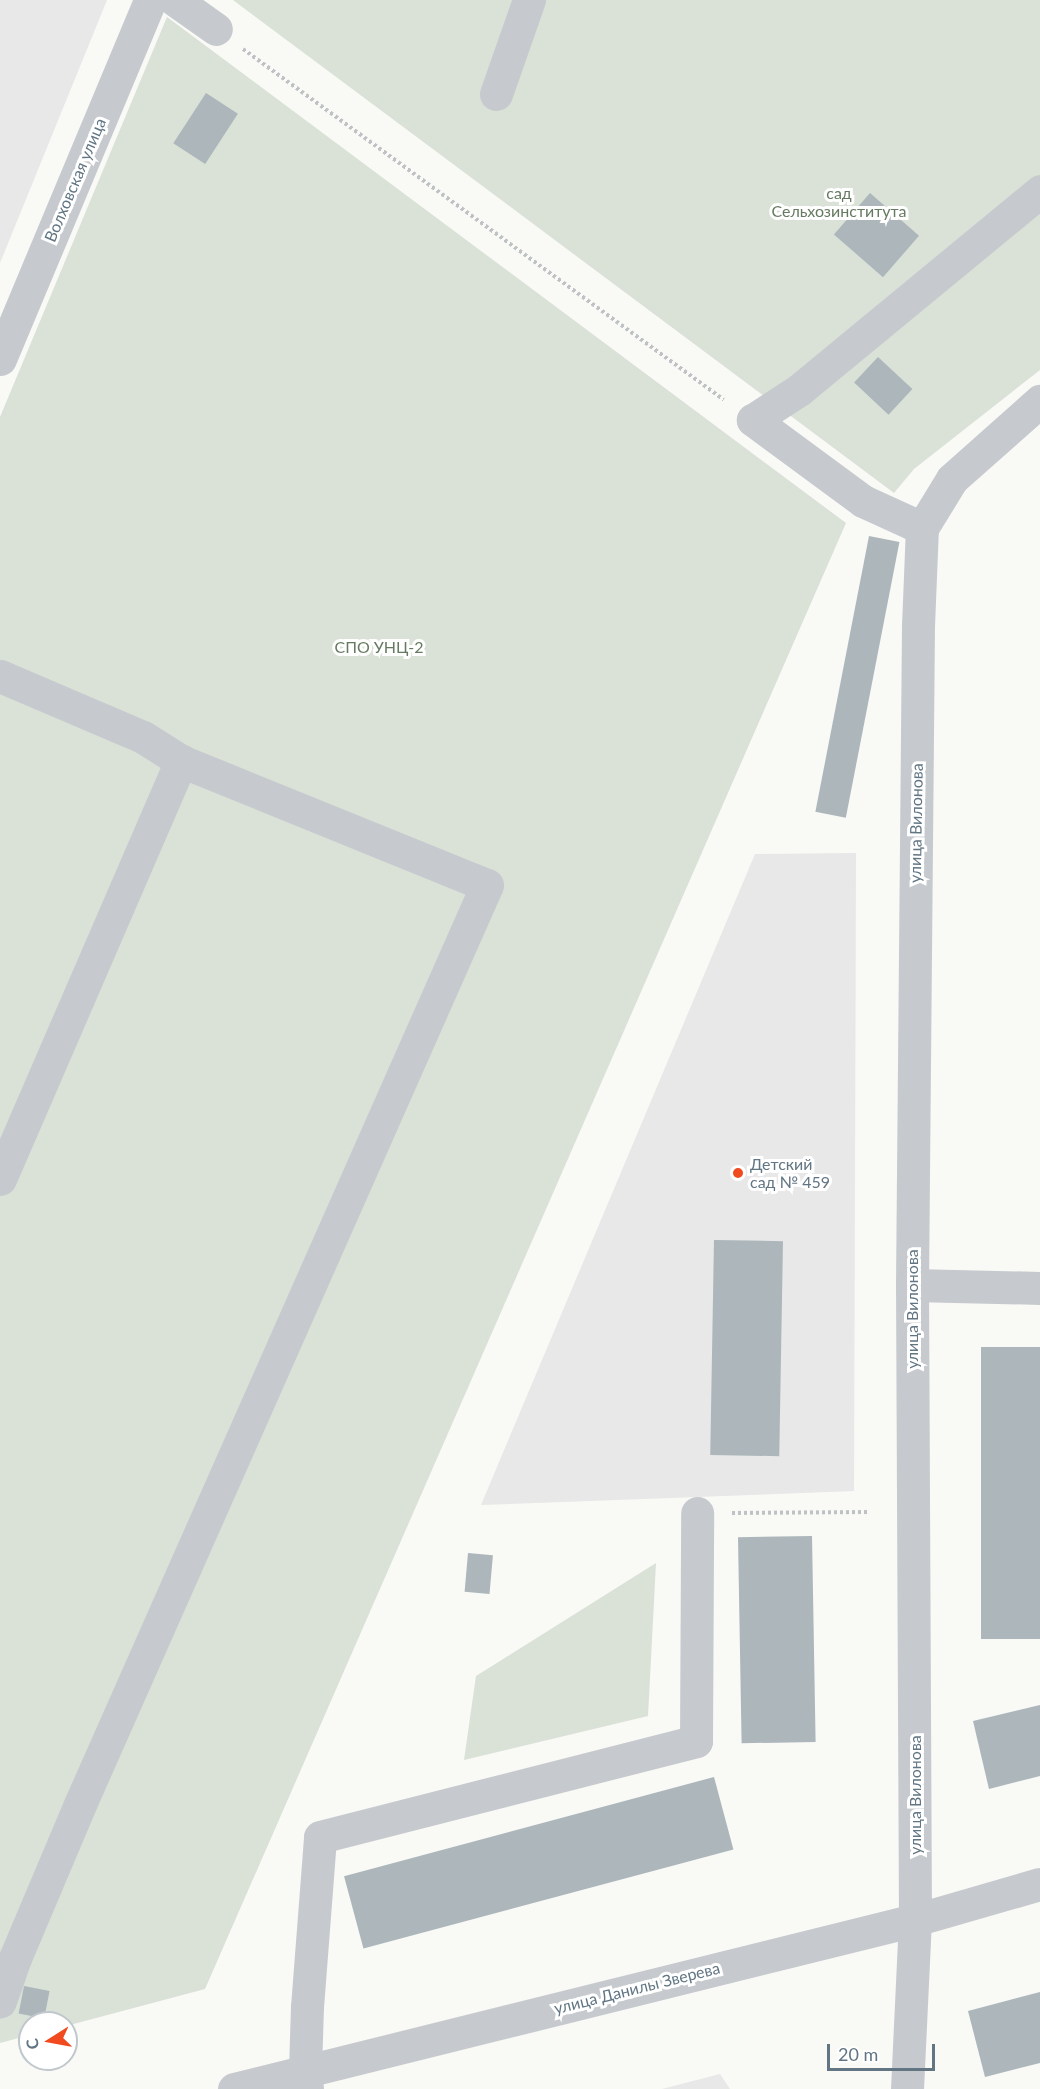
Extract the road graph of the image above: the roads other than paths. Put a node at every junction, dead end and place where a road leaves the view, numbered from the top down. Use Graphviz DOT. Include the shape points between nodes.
graph roads {
  1 [pos="150,0"];
  2 [pos="175,0"];
  3 [pos="529,0"];
  4 [pos="216,29"];
  5 [pos="496,94"];
  6 [pos="1040,191"];
  7 [pos="0,359"];
  8 [pos="1040,401"];
  9 [pos="922,528"];
  10 [pos="0,676"];
  11 [pos="181,761"];
  12 [pos="0,1179"];
  13 [pos="912,1285"];
  14 [pos="1040,1288"];
  15 [pos="697,1513"];
  16 [pos="1040,1884"];
  17 [pos="915,1920"];
  18 [pos="0,2001"];
  19 [pos="306,2080"];
  20 [pos="234,2089"];
  21 [pos="907,2089"];
  1 -- 7 [label="street, Волховская улица"];
  2 -- 4 [label="street"];
  3 -- 5 [label="street"];
  6 -- 9 [label="street" via="798,390 753,420 863,501"];
  8 -- 9 [label="street" via="952,479"];
  9 -- 13 [label="street, улица Вилонова"];
  10 -- 11 [label="street" via="143,737"];
  11 -- 12 [label="street"];
  11 -- 18 [label="street" via="487,885 81,1802"];
  13 -- 14 [label="street"];
  13 -- 17 [label="street, улица Вилонова"];
  15 -- 19 [label="street" via="696,1741 320,1837"];
  16 -- 17 [label="street, улица Данилы Зверева"];
  17 -- 19 [label="street, улица Данилы Зверева"];
  17 -- 21 [label="street, улица Вилонова"];
  19 -- 20 [label="street, улица Данилы Зверева"];
}
